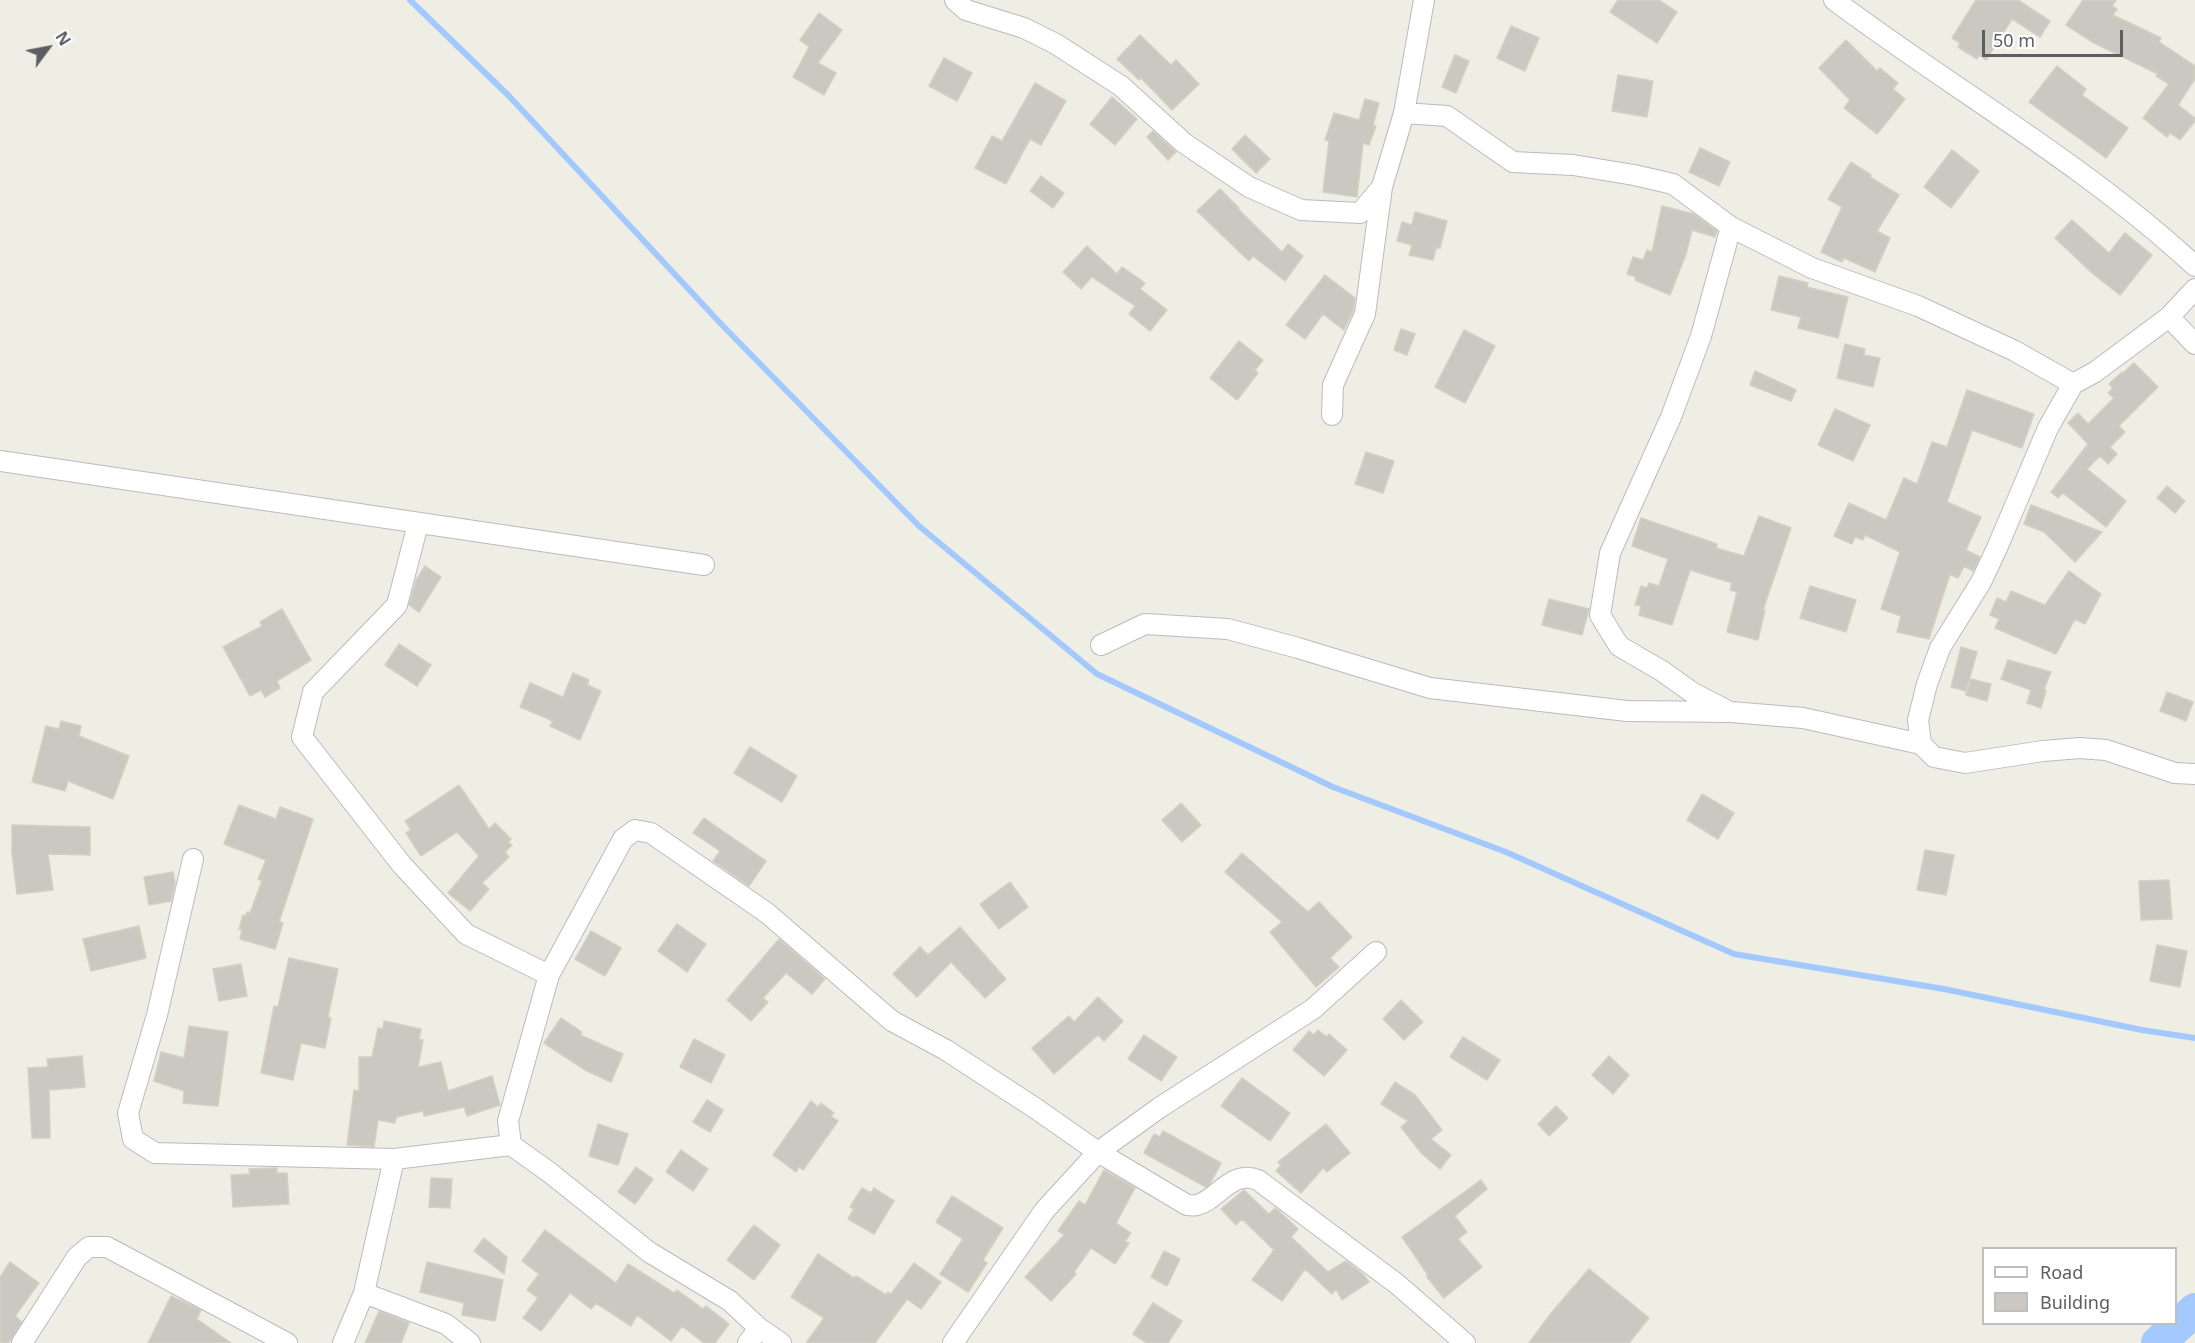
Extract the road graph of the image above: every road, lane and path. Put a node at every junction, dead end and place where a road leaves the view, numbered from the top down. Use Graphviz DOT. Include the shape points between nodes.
graph roads {
  1 [pos="955,0"];
  2 [pos="1424,0"];
  3 [pos="1834,0"];
  4 [pos="1404,113"];
  5 [pos="1382,187"];
  6 [pos="1731,227"];
  7 [pos="2195,266"];
  8 [pos="2195,289"];
  9 [pos="2169,317"];
  10 [pos="2195,344"];
  11 [pos="2073,384"];
  12 [pos="1332,415"];
  13 [pos="0,461"];
  14 [pos="418,524"];
  15 [pos="704,565"];
  16 [pos="1101,645"];
  17 [pos="1731,712"];
  18 [pos="1922,744"];
  19 [pos="2195,774"];
  20 [pos="193,859"];
  21 [pos="1376,952"];
  22 [pos="549,975"];
  23 [pos="511,1145"];
  24 [pos="1098,1152"];
  25 [pos="394,1159"];
  26 [pos="364,1293"];
  27 [pos="754,1336"];
  28 [pos="22,1343"];
  29 [pos="287,1343"];
  30 [pos="343,1343"];
  31 [pos="470,1343"];
  32 [pos="781,1343"];
  33 [pos="953,1343"];
  34 [pos="1465,1343"];
  1 -- 5 [label="street" via="966,10 1024,28 1056,44 1121,86 1184,142 1249,187 1301,210 1360,213"];
  2 -- 4 [label="street"];
  3 -- 7 [label="street" via="2018,127 2156,230"];
  4 -- 5 [label="street"];
  4 -- 6 [label="street" via="1447,116 1514,162 1573,165 1673,184"];
  5 -- 12 [label="street" via="1365,314 1334,385"];
  6 -- 11 [label="street" via="1812,268 1929,311 2015,351"];
  6 -- 17 [label="street" via="1701,336 1671,417 1610,553 1600,615 1619,646"];
  8 -- 9 [label="street"];
  9 -- 10 [label="street"];
  9 -- 11 [label="street"];
  11 -- 18 [label="street" via="2048,428 1981,582 1940,648 1918,720"];
  13 -- 14 [label="street"];
  14 -- 15 [label="street"];
  14 -- 22 [label="street" via="397,605 313,693 302,737 402,865 466,934"];
  16 -- 17 [label="street" via="1145,624 1228,629 1430,688 1627,711"];
  17 -- 18 [label="street" via="1803,718"];
  18 -- 19 [label="street" via="1934,757 1965,763 2080,748 2106,750 2175,773"];
  20 -- 25 [label="street" via="157,1015 128,1113 133,1139 154,1153"];
  21 -- 24 [label="street" via="1312,1009"];
  22 -- 23 [label="street" via="508,1121"];
  22 -- 24 [label="street" via="622,839 635,830 651,833 767,913 892,1021 956,1056"];
  23 -- 25 [label="street"];
  23 -- 27 [label="street" via="650,1252 730,1301"];
  24 -- 33 [label="street" via="1044,1211"];
  24 -- 34 [label="street" via="1187,1205 1198,1205 1236,1180 1249,1176 1258,1180 1397,1284"];
  25 -- 26 [label="street"];
  26 -- 30 [label="street"];
  26 -- 31 [label="street" via="446,1324"];
  27 -- 32 [label="street"];
  28 -- 29 [label="street" via="77,1257 89,1247 107,1247"];
}
